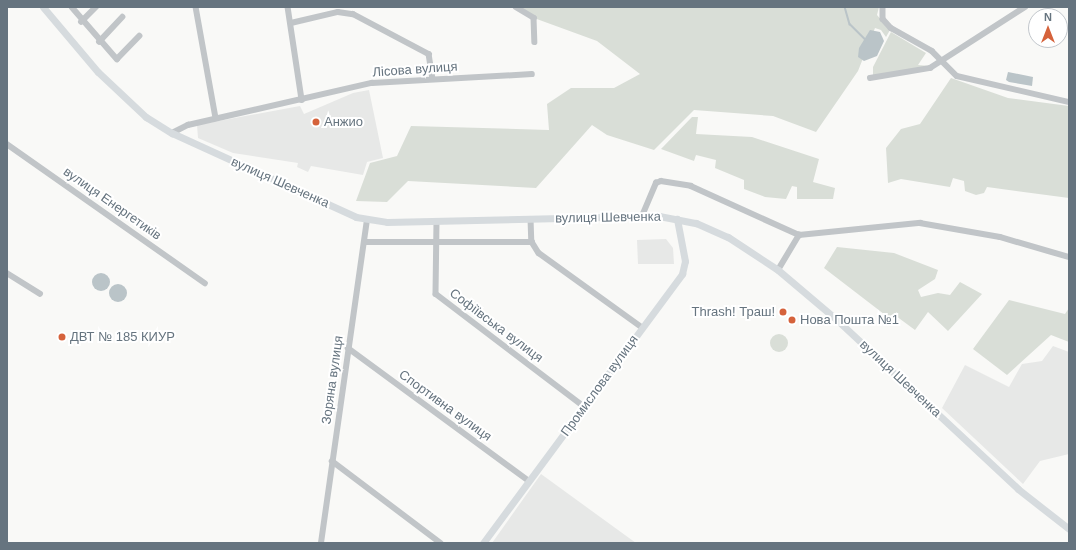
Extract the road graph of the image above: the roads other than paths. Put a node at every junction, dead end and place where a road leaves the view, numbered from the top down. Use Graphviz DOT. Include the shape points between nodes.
graph roads {
  1 [pos="42,7"];
  2 [pos="72,7"];
  3 [pos="96,7"];
  4 [pos="196,7"];
  5 [pos="288,7"];
  6 [pos="516,7"];
  7 [pos="883,7"];
  8 [pos="1025,7"];
  9 [pos="122,17"];
  10 [pos="81,22"];
  11 [pos="292,23"];
  12 [pos="139,36"];
  13 [pos="99,42"];
  14 [pos="535,42"];
  15 [pos="940,62"];
  16 [pos="532,74"];
  17 [pos="870,78"];
  18 [pos="433,79"];
  19 [pos="302,100"];
  20 [pos="1069,102"];
  21 [pos="216,118"];
  22 [pos="172,134"];
  23 [pos="7,144"];
  24 [pos="642,216"];
  25 [pos="531,219"];
  26 [pos="677,219"];
  27 [pos="367,221"];
  28 [pos="437,222"];
  29 [pos="799,235"];
  30 [pos="365,242"];
  31 [pos="436,242"];
  32 [pos="532,242"];
  33 [pos="1069,257"];
  34 [pos="778,270"];
  35 [pos="7,273"];
  36 [pos="205,283"];
  37 [pos="40,294"];
  38 [pos="643,328"];
  39 [pos="348,348"];
  40 [pos="585,407"];
  41 [pos="332,461"];
  42 [pos="529,481"];
  43 [pos="1069,529"];
  44 [pos="321,543"];
  45 [pos="441,543"];
  46 [pos="483,543"];
  1 -- 22 [label="street, вулиця Шевченка" via="109,84 146,117"];
  2 -- 10 [label="street"];
  3 -- 10 [label="street"];
  4 -- 21 [label="street"];
  5 -- 11 [label="street"];
  6 -- 14 [label="street" via="534,18"];
  7 -- 15 [label="street" via="882,19 891,28 932,51"];
  8 -- 15 [label="street"];
  9 -- 13 [label="street"];
  10 -- 13 [label="street"];
  11 -- 18 [label="street" via="338,12 352,14 429,54"];
  11 -- 19 [label="street"];
  12 -- 13 [label="street" via="117,59"];
  15 -- 17 [label="street" via="930,68"];
  15 -- 20 [label="street" via="957,76"];
  16 -- 18 [label="street, Лісова вулиця"];
  18 -- 19 [label="street, Лісова вулиця" via="372,83"];
  19 -- 21 [label="street, Лісова вулиця"];
  21 -- 22 [label="street, Лісова вулиця" via="188,125"];
  22 -- 27 [label="street, вулиця Шевченка"];
  23 -- 36 [label="street, вулиця Енергетиків"];
  24 -- 25 [label="street, вулиця Шевченка"];
  24 -- 26 [label="street, вулиця Шевченка"];
  24 -- 29 [label="street" via="656,184 661,181 691,186"];
  25 -- 28 [label="street, вулиця Шевченка"];
  25 -- 32 [label="street"];
  26 -- 34 [label="street, вулиця Шевченка" via="728,237"];
  26 -- 38 [label="street, Промислова вулиця" via="684,269"];
  27 -- 28 [label="street, вулиця Шевченка"];
  27 -- 30 [label="street, Зоряна вулиця"];
  28 -- 31 [label="street"];
  29 -- 33 [label="street" via="920,223 1000,237"];
  29 -- 34 [label="street"];
  30 -- 31 [label="street"];
  30 -- 39 [label="street, Зоряна вулиця"];
  31 -- 32 [label="street"];
  31 -- 40 [label="street, Софіївська вулиця" via="436,294"];
  32 -- 38 [label="street" via="539,253"];
  34 -- 43 [label="street, вулиця Шевченка" via="836,318 1018,489"];
  35 -- 37 [label="street"];
  38 -- 40 [label="street, Промислова вулиця"];
  39 -- 41 [label="street, Зоряна вулиця"];
  39 -- 42 [label="street, Спортивна вулиця"];
  40 -- 42 [label="street, Промислова вулиця"];
  41 -- 44 [label="street, Зоряна вулиця"];
  41 -- 45 [label="street"];
  42 -- 46 [label="street, Промислова вулиця"];
}
